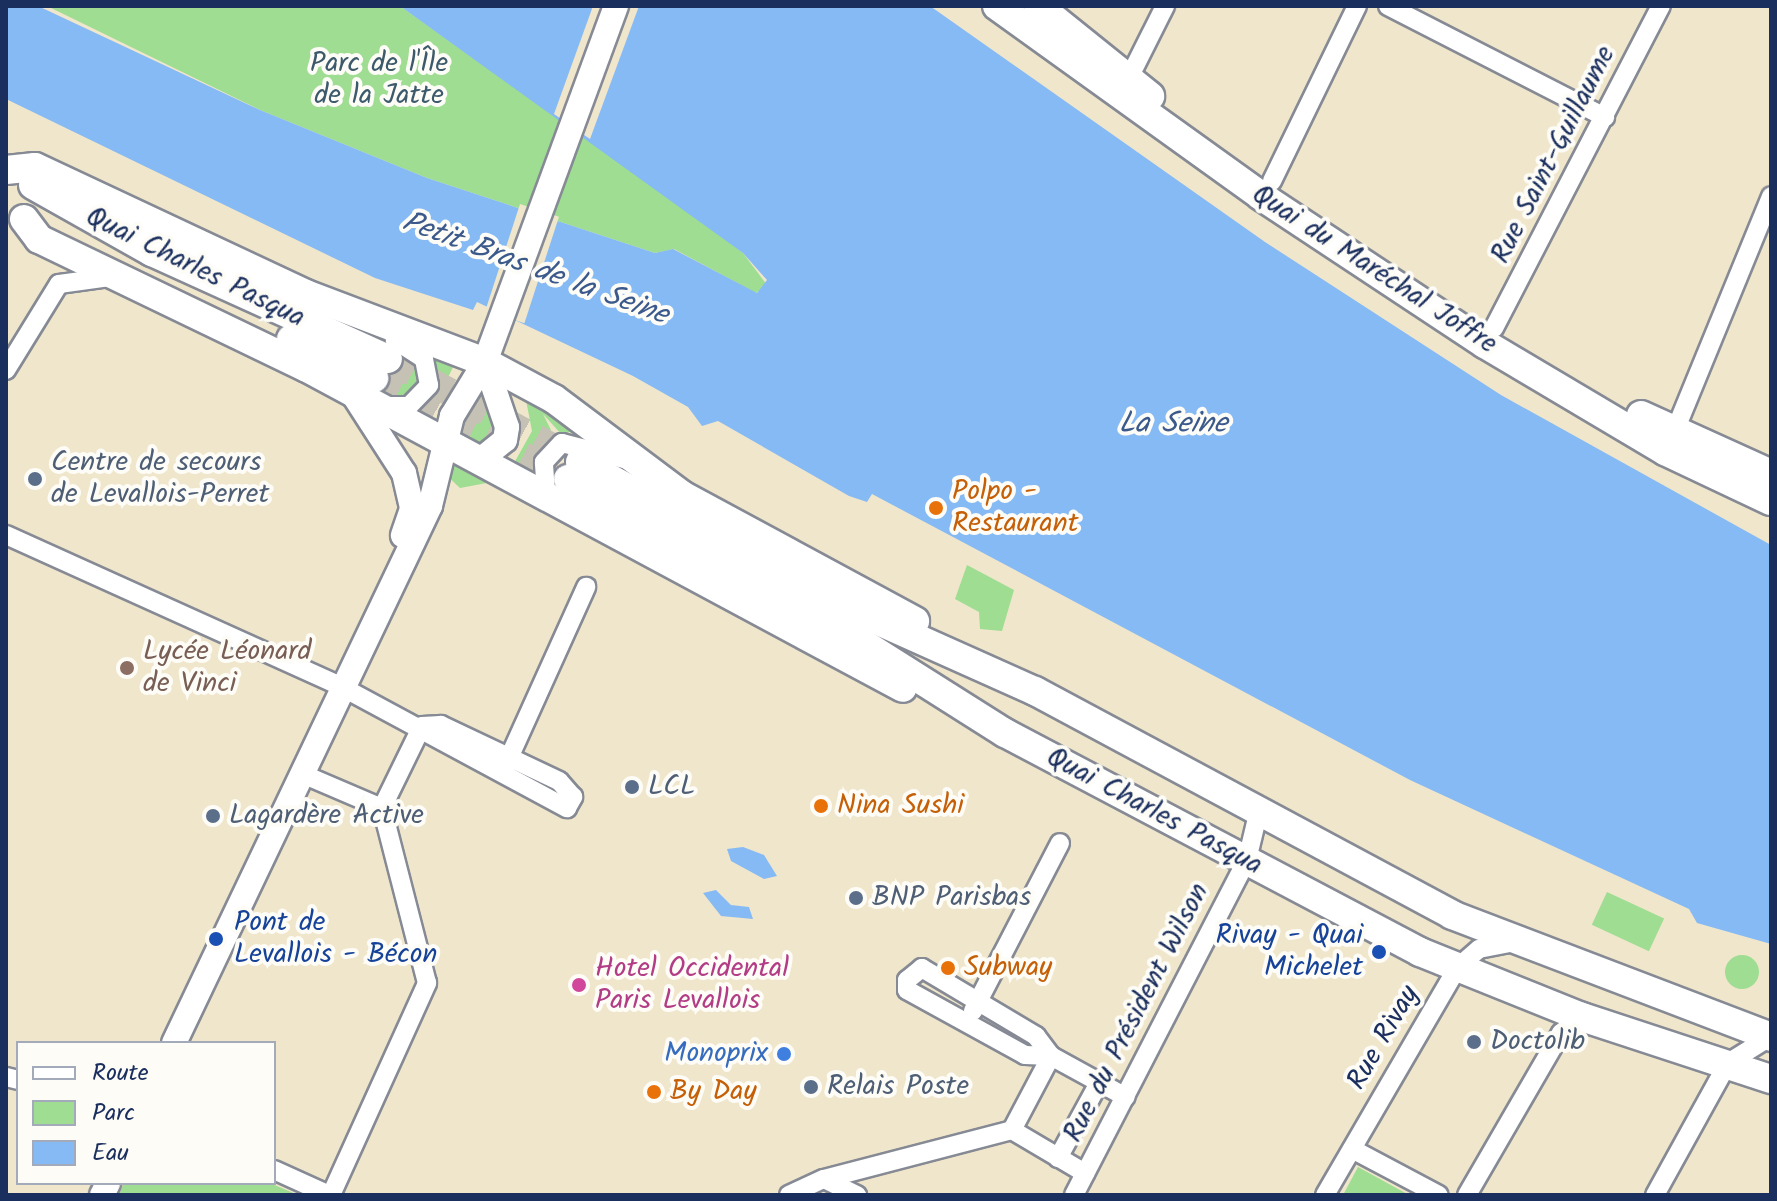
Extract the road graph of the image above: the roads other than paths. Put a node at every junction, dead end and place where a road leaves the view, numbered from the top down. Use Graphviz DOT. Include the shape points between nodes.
graph roads {
  1 [pos="616,6"];
  2 [pos="997,6"];
  3 [pos="1038,6"];
  4 [pos="1165,6"];
  5 [pos="1357,6"];
  6 [pos="1388,6"];
  7 [pos="1661,6"];
  8 [pos="1128,80"];
  9 [pos="1605,117"];
  10 [pos="6,170"];
  11 [pos="1272,181"];
  12 [pos="1771,196"];
  13 [pos="15,215"];
  14 [pos="120,277"];
  15 [pos="357,316"];
  16 [pos="1494,328"];
  17 [pos="488,354"];
  18 [pos="6,370"];
  19 [pos="370,382"];
  20 [pos="1674,433"];
  21 [pos="443,443"];
  22 [pos="631,459"];
  23 [pos="479,461"];
  24 [pos="1771,474"];
  25 [pos="565,478"];
  26 [pos="1771,501"];
  27 [pos="6,535"];
  28 [pos="400,559"];
  29 [pos="586,587"];
  30 [pos="956,656"];
  31 [pos="340,686"];
  32 [pos="422,726"];
  33 [pos="300,773"];
  34 [pos="382,808"];
  35 [pos="1259,810"];
  36 [pos="1060,843"];
  37 [pos="1247,860"];
  38 [pos="1516,942"];
  39 [pos="1457,968"];
  40 [pos="977,1001"];
  41 [pos="1582,1017"];
  42 [pos="968,1022"];
  43 [pos="1770,1037"];
  44 [pos="175,1041"];
  45 [pos="1051,1056"];
  46 [pos="1728,1063"];
  47 [pos="1771,1079"];
  48 [pos="1100,1081"];
  49 [pos="1126,1097"];
  50 [pos="1012,1130"];
  51 [pos="1352,1149"];
  52 [pos="1058,1158"];
  53 [pos="276,1171"];
  54 [pos="1085,1173"];
  55 [pos="820,1186"];
  56 [pos="330,1195"];
  57 [pos="789,1195"];
  58 [pos="857,1195"];
  59 [pos="1074,1195"];
  60 [pos="1325,1195"];
  61 [pos="1439,1195"];
  62 [pos="1467,1195"];
  63 [pos="1655,1195"];
  1 -- 17 [label="main road"];
  2 -- 26 [label="main road, Quai du Maréchal Joffre" via="1222,169 1485,344 1665,451"];
  3 -- 8 [label="main road, Quai du Maréchal Joffre"];
  4 -- 8 [label="street"];
  5 -- 11 [label="street"];
  6 -- 9 [label="street"];
  7 -- 9 [label="street, Rue Saint-Guillaume"];
  8 -- 11 [label="main road, Quai du Maréchal Joffre"];
  9 -- 16 [label="street, Rue Saint-Guillaume"];
  10 -- 15 [label="main road" via="35,167"];
  10 -- 19 [label="main road, Quai Charles Pasqua"];
  11 -- 16 [label="main road, Quai du Maréchal Joffre"];
  12 -- 20 [label="street"];
  13 -- 14 [label="main road" via="39,239"];
  13 -- 19 [label="main road, Quai Charles Pasqua"];
  14 -- 18 [label="street" via="59,284"];
  14 -- 19 [label="main road"];
  15 -- 17 [label="main road"];
  15 -- 19 [label="street" via="420,354 430,377 424,395 409,406"];
  16 -- 20 [label="main road, Quai du Maréchal Joffre"];
  17 -- 21 [label="main road"];
  17 -- 22 [label="main road"];
  17 -- 23 [label="main road" via="507,427 505,440"];
  19 -- 21 [label="main road"];
  19 -- 28 [label="main road" via="410,490"];
  20 -- 24 [label="main road, Quai du Maréchal Joffre"];
  21 -- 23 [label="main road"];
  21 -- 28 [label="main road" via="430,506"];
  22 -- 25 [label="street" via="617,462 577,442 562,443 544,462"];
  22 -- 30 [label="main road" via="922,625"];
  23 -- 25 [label="main road"];
  25 -- 30 [label="main road, Quai Charles Pasqua"];
  25 -- 37 [label="main road, Quai Charles Pasqua" via="823,618 1005,733"];
  27 -- 31 [label="street"];
  28 -- 31 [label="main road"];
  29 -- 32 [label="street" via="506,767 435,742"];
  30 -- 35 [label="main road, Quai Charles Pasqua"];
  31 -- 32 [label="street"];
  31 -- 33 [label="main road"];
  32 -- 34 [label="street"];
  33 -- 34 [label="street"];
  33 -- 44 [label="main road"];
  34 -- 56 [label="street" via="427,983"];
  35 -- 37 [label="street, Rue du Président Wilson"];
  35 -- 38 [label="main road, Quai Charles Pasqua" via="1452,915"];
  36 -- 40 [label="street"];
  37 -- 39 [label="main road, Quai Charles Pasqua"];
  37 -- 49 [label="street, Rue du Président Wilson"];
  38 -- 39 [label="street, Rue Rivay" via="1479,949"];
  38 -- 43 [label="main road, Quai Charles Pasqua"];
  39 -- 41 [label="main road, Quai Charles Pasqua"];
  39 -- 51 [label="street, Rue Rivay"];
  40 -- 42 [label="street"];
  40 -- 42 [label="street" via="922,968 907,980 907,990"];
  40 -- 45 [label="street" via="1036,1036"];
  41 -- 46 [label="main road, Quai Charles Pasqua"];
  41 -- 62 [label="street" via="1561,1033"];
  42 -- 45 [label="street" via="1025,1055"];
  43 -- 46 [label="street"];
  45 -- 48 [label="street"];
  45 -- 50 [label="street"];
  46 -- 47 [label="main road, Quai Charles Pasqua"];
  46 -- 63 [label="street"];
  48 -- 49 [label="street"];
  48 -- 52 [label="street"];
  49 -- 54 [label="street, Rue du Président Wilson"];
  50 -- 52 [label="street"];
  50 -- 55 [label="street"];
  51 -- 60 [label="street, Rue Rivay"];
  51 -- 61 [label="street"];
  52 -- 54 [label="street"];
  53 -- 56 [label="street"];
  54 -- 59 [label="street, Rue du Président Wilson"];
  55 -- 57 [label="street"];
  55 -- 58 [label="street"];
}
